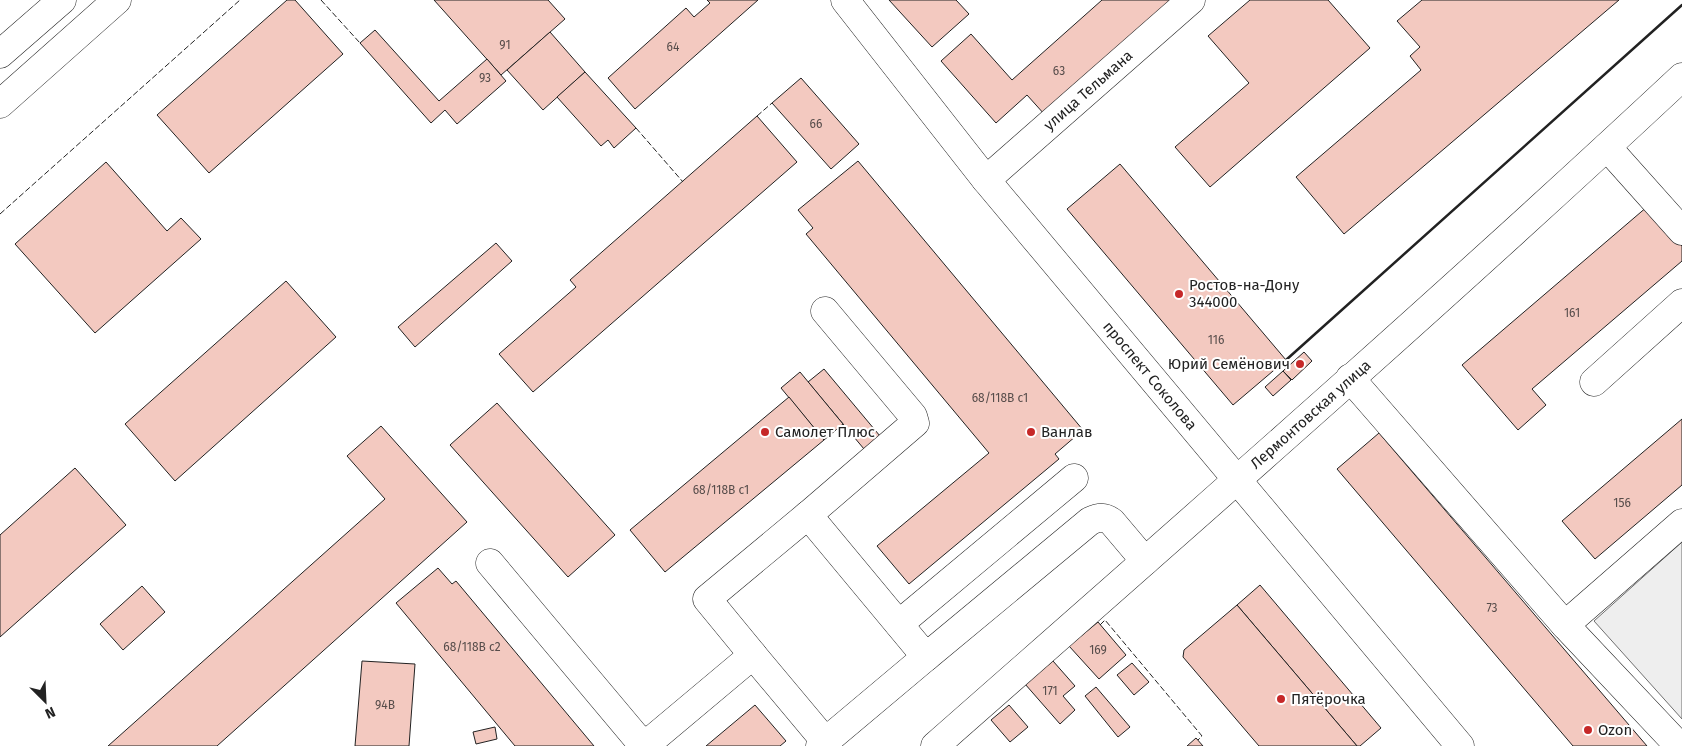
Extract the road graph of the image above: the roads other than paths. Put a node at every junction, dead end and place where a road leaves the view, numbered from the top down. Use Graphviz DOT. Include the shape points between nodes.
graph roads {
  1 [pos="62,0"];
  2 [pos="117,0"];
  3 [pos="845,0"];
  4 [pos="1191,0"];
  5 [pos="0,54"];
  6 [pos="1682,77"];
  7 [pos="0,104"];
  8 [pos="1607,147"];
  9 [pos="986,180"];
  10 [pos="1682,231"];
  11 [pos="1682,303"];
  12 [pos="825,311"];
  13 [pos="1350,378"];
  14 [pos="1594,382"];
  15 [pos="1074,478"];
  16 [pos="1236,481"];
  17 [pos="808,515"];
  18 [pos="1682,523"];
  19 [pos="1145,561"];
  20 [pos="490,563"];
  21 [pos="899,624"];
  22 [pos="1565,625"];
  23 [pos="753,655"];
  24 [pos="926,657"];
  25 [pos="823,744"];
  26 [pos="1454,744"];
  27 [pos="935,746"];
  28 [pos="1679,746"];
  1 -- 5 [label="street"];
  2 -- 7 [label="street"];
  3 -- 9 [label="street, проспект Соколова"];
  4 -- 9 [label="street, улица Тельмана"];
  6 -- 8 [label="street, Лермонтовская улица"];
  8 -- 10 [label="street"];
  8 -- 13 [label="street, Лермонтовская улица"];
  9 -- 16 [label="street, проспект Соколова"];
  11 -- 14 [label="street"];
  12 -- 17 [label="street" via="916,423"];
  13 -- 16 [label="street, Лермонтовская улица"];
  13 -- 22 [label="street"];
  15 -- 21 [label="street"];
  16 -- 19 [label="street, Лермонтовская улица"];
  16 -- 26 [label="street, проспект Соколова"];
  17 -- 21 [label="street"];
  17 -- 23 [label="street" via="706,599"];
  18 -- 22 [label="street"];
  19 -- 24 [label="street" via="1112,522 1106,517 1099,517 1090,521"];
  19 -- 27 [label="street, Лермонтовская улица"];
  20 -- 23 [label="street" via="636,737 645,742 654,738"];
  21 -- 24 [label="street"];
  22 -- 28 [label="street"];
  23 -- 25 [label="street"];
  24 -- 25 [label="street"];
}
